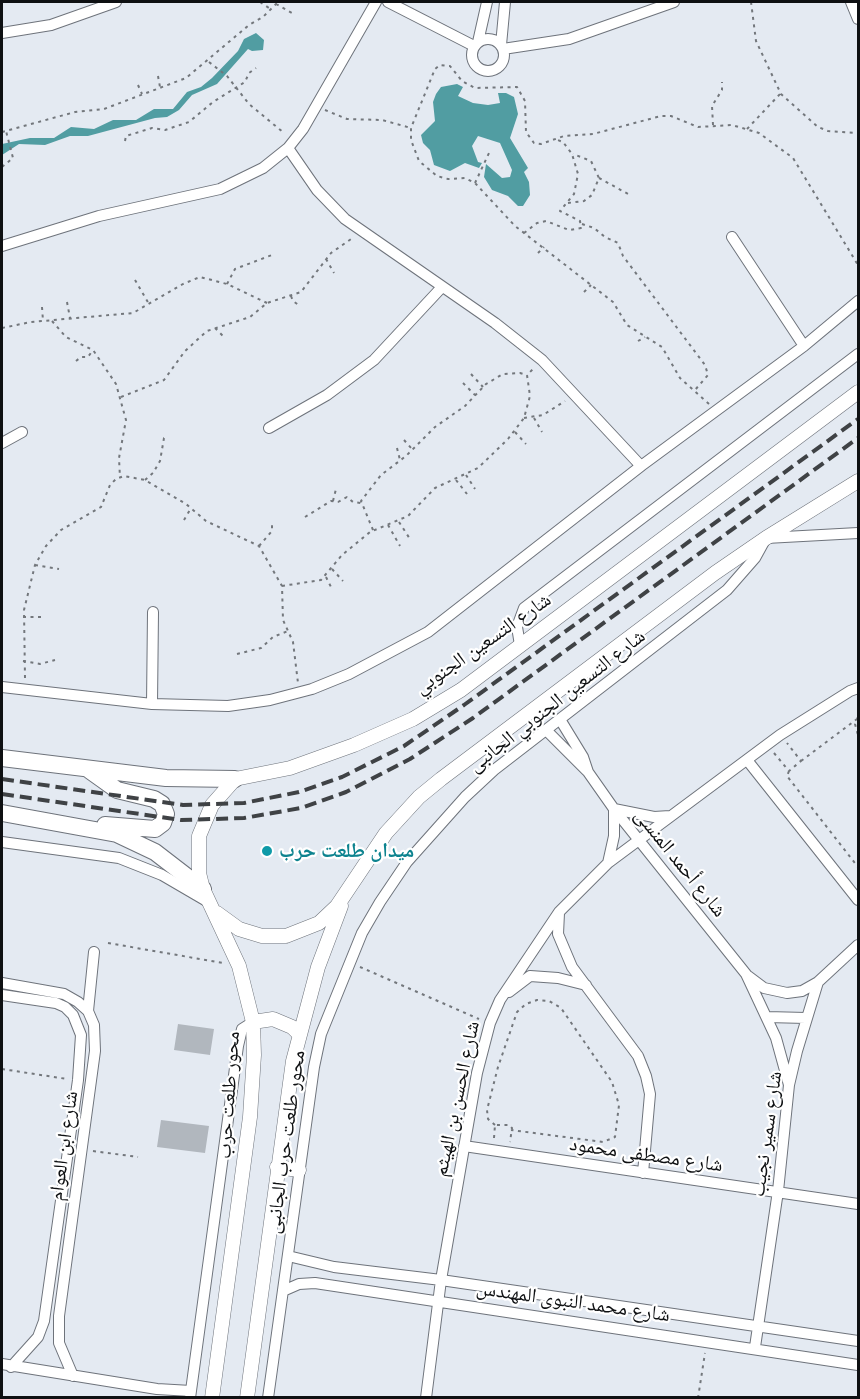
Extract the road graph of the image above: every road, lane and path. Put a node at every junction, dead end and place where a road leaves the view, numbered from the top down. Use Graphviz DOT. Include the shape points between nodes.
graph roads {
  1 [pos="116,2"];
  2 [pos="260,2"];
  3 [pos="376,2"];
  4 [pos="388,2"];
  5 [pos="487,2"];
  6 [pos="505,2"];
  7 [pos="674,2"];
  8 [pos="751,2"];
  9 [pos="851,2"];
  10 [pos="277,3"];
  11 [pos="272,9"];
  12 [pos="292,13"];
  13 [pos="858,19"];
  14 [pos="2,33"];
  15 [pos="476,44"];
  16 [pos="502,47"];
  17 [pos="209,62"];
  18 [pos="256,68"];
  19 [pos="159,76"];
  20 [pos="722,82"];
  21 [pos="138,85"];
  22 [pos="160,87"];
  23 [pos="236,88"];
  24 [pos="142,94"];
  25 [pos="781,94"];
  26 [pos="317,105"];
  27 [pos="713,125"];
  28 [pos="411,128"];
  29 [pos="747,129"];
  30 [pos="4,131"];
  31 [pos="148,131"];
  32 [pos="858,133"];
  33 [pos="151,136"];
  34 [pos="554,138"];
  35 [pos="125,141"];
  36 [pos="290,145"];
  37 [pos="489,153"];
  38 [pos="573,154"];
  39 [pos="2,167"];
  40 [pos="599,178"];
  41 [pos="475,183"];
  42 [pos="630,195"];
  43 [pos="568,203"];
  44 [pos="582,224"];
  45 [pos="361,232"];
  46 [pos="524,233"];
  47 [pos="732,237"];
  48 [pos="2,246"];
  49 [pos="544,247"];
  50 [pos="538,253"];
  51 [pos="272,255"];
  52 [pos="326,259"];
  53 [pos="858,265"];
  54 [pos="334,273"];
  55 [pos="135,280"];
  56 [pos="227,284"];
  57 [pos="591,285"];
  58 [pos="442,287"];
  59 [pos="584,292"];
  60 [pos="291,296"];
  61 [pos="67,302"];
  62 [pos="858,302"];
  63 [pos="267,303"];
  64 [pos="149,304"];
  65 [pos="300,306"];
  66 [pos="42,307"];
  67 [pos="70,318"];
  68 [pos="43,321"];
  69 [pos="52,321"];
  70 [pos="2,328"];
  71 [pos="215,328"];
  72 [pos="224,337"];
  73 [pos="645,337"];
  74 [pos="638,341"];
  75 [pos="804,346"];
  76 [pos="93,350"];
  77 [pos="858,354"];
  78 [pos="542,360"];
  79 [pos="76,361"];
  80 [pos="471,374"];
  81 [pos="527,375"];
  82 [pos="463,383"];
  83 [pos="483,387"];
  84 [pos="695,390"];
  85 [pos="858,392"];
  86 [pos="575,393"];
  87 [pos="475,395"];
  88 [pos="121,397"];
  89 [pos="715,411"];
  90 [pos="524,418"];
  91 [pos="534,418"];
  92 [pos="269,428"];
  93 [pos="22,432"];
  94 [pos="514,432"];
  95 [pos="542,432"];
  96 [pos="167,436"];
  97 [pos="404,440"];
  98 [pos="2,443"];
  99 [pos="526,444"];
  100 [pos="397,448"];
  101 [pos="413,450"];
  102 [pos="400,460"];
  103 [pos="641,466"];
  104 [pos="466,476"];
  105 [pos="120,478"];
  106 [pos="145,480"];
  107 [pos="456,480"];
  108 [pos="858,481"];
  109 [pos="336,489"];
  110 [pos="475,489"];
  111 [pos="467,494"];
  112 [pos="333,501"];
  113 [pos="361,503"];
  114 [pos="191,508"];
  115 [pos="305,517"];
  116 [pos="184,520"];
  117 [pos="272,522"];
  118 [pos="399,522"];
  119 [pos="388,525"];
  120 [pos="373,530"];
  121 [pos="858,533"];
  122 [pos="766,537"];
  123 [pos="410,539"];
  124 [pos="259,546"];
  125 [pos="400,546"];
  126 [pos="35,565"];
  127 [pos="59,569"];
  128 [pos="332,569"];
  129 [pos="326,577"];
  130 [pos="343,581"];
  131 [pos="282,586"];
  132 [pos="332,588"];
  133 [pos="153,612"];
  134 [pos="45,617"];
  135 [pos="23,618"];
  136 [pos="289,631"];
  137 [pos="520,645"];
  138 [pos="237,654"];
  139 [pos="55,660"];
  140 [pos="23,661"];
  141 [pos="2,687"];
  142 [pos="858,688"];
  143 [pos="26,690"];
  144 [pos="299,692"];
  145 [pos="152,704"];
  146 [pos="858,718"];
  147 [pos="561,721"];
  148 [pos="547,731"];
  149 [pos="780,735"];
  150 [pos="858,735"];
  151 [pos="767,744"];
  152 [pos="2,758"];
  153 [pos="747,760"];
  154 [pos="801,761"];
  155 [pos="89,770"];
  156 [pos="789,771"];
  157 [pos="588,772"];
  158 [pos="235,778"];
  159 [pos="614,809"];
  160 [pos="2,813"];
  161 [pos="670,816"];
  162 [pos="96,828"];
  163 [pos="640,840"];
  164 [pos="2,842"];
  165 [pos="608,863"];
  166 [pos="858,866"];
  167 [pos="858,873"];
  168 [pos="346,894"];
  169 [pos="858,900"];
  170 [pos="209,901"];
  171 [pos="380,902"];
  172 [pos="558,912"];
  173 [pos="108,943"];
  174 [pos="858,945"];
  175 [pos="94,951"];
  176 [pos="350,962"];
  177 [pos="239,966"];
  178 [pos="746,974"];
  179 [pos="90,982"];
  180 [pos="818,982"];
  181 [pos="2,984"];
  182 [pos="586,986"];
  183 [pos="2,995"];
  184 [pos="72,998"];
  185 [pos="500,1000"];
  186 [pos="88,1011"];
  187 [pos="767,1017"];
  188 [pos="806,1018"];
  189 [pos="253,1022"];
  190 [pos="490,1023"];
  191 [pos="299,1034"];
  192 [pos="2,1069"];
  193 [pos="78,1080"];
  194 [pos="789,1085"];
  195 [pos="495,1125"];
  196 [pos="511,1130"];
  197 [pos="69,1140"];
  198 [pos="82,1145"];
  199 [pos="464,1146"];
  200 [pos="492,1151"];
  201 [pos="508,1153"];
  202 [pos="138,1157"];
  203 [pos="277,1167"];
  204 [pos="299,1170"];
  205 [pos="643,1173"];
  206 [pos="778,1191"];
  207 [pos="858,1204"];
  208 [pos="288,1256"];
  209 [pos="441,1280"];
  210 [pos="283,1292"];
  211 [pos="439,1301"];
  212 [pos="758,1326"];
  213 [pos="707,1340"];
  214 [pos="858,1341"];
  215 [pos="755,1347"];
  216 [pos="858,1365"];
  217 [pos="6,1366"];
  218 [pos="73,1376"];
  219 [pos="191,1394"];
  220 [pos="212,1398"];
  221 [pos="247,1398"];
  222 [pos="268,1398"];
  223 [pos="426,1398"];
  224 [pos="698,1398"];
  1 -- 14 [label="street" via="51,25"];
  2 -- 11 [label="path"];
  3 -- 26 [label="street"];
  4 -- 15 [label="street"];
  5 -- 15 [label="street"];
  6 -- 16 [label="street"];
  7 -- 16 [label="street" via="569,39"];
  8 -- 25 [label="path" via="756,41"];
  9 -- 13 [label="street"];
  10 -- 11 [label="path"];
  10 -- 12 [label="path"];
  11 -- 17 [label="path"];
  15 -- 16 [label="street" via="492,39"];
  15 -- 16 [label="street" via="473,62 486,71 501,65"];
  17 -- 22 [label="path" via="186,78"];
  17 -- 23 [label="path"];
  18 -- 23 [label="path"];
  19 -- 22 [label="path"];
  20 -- 27 [label="path" via="722,90 712,106"];
  21 -- 24 [label="path"];
  22 -- 24 [label="path"];
  23 -- 31 [label="path" via="189,123"];
  23 -- 36 [label="path"];
  24 -- 30 [label="path" via="104,109 75,112"];
  25 -- 29 [label="path"];
  25 -- 32 [label="path" via="818,127"];
  26 -- 28 [label="path" via="329,114 347,119 382,120"];
  26 -- 36 [label="street"];
  27 -- 29 [label="path"];
  27 -- 34 [label="path" via="698,127 661,116 593,134"];
  28 -- 34 [label="path" via="435,69 445,64 475,88 517,87 525,101 529,138 541,144"];
  28 -- 41 [label="path" via="414,151 428,170 448,179 465,178"];
  29 -- 53 [label="path" via="772,140 794,158"];
  30 -- 39 [label="path" via="13,158"];
  31 -- 33 [label="path"];
  31 -- 35 [label="path" via="126,136"];
  34 -- 38 [label="path"];
  36 -- 45 [label="street" via="317,190"];
  36 -- 48 [label="street" via="263,168 220,189 99,216"];
  37 -- 41 [label="path"];
  38 -- 40 [label="path" via="591,161"];
  38 -- 43 [label="path" via="577,185"];
  40 -- 42 [label="path"];
  40 -- 43 [label="path" via="592,195 584,201"];
  41 -- 46 [label="path" via="502,215"];
  43 -- 44 [label="path" via="560,211"];
  44 -- 46 [label="path" via="575,230 546,221"];
  44 -- 84 [label="path" via="618,243 622,256 705,365 708,375"];
  45 -- 52 [label="path"];
  45 -- 58 [label="street"];
  46 -- 49 [label="path"];
  47 -- 75 [label="street"];
  49 -- 50 [label="path"];
  49 -- 57 [label="path"];
  51 -- 56 [label="path" via="235,268"];
  52 -- 54 [label="path"];
  52 -- 60 [label="path" via="310,282"];
  55 -- 64 [label="path"];
  56 -- 63 [label="path"];
  56 -- 64 [label="path" via="200,277 191,279"];
  57 -- 59 [label="path"];
  57 -- 73 [label="path" via="613,302 627,325"];
  58 -- 78 [label="street"];
  58 -- 92 [label="street" via="374,360 327,395"];
  60 -- 63 [label="path"];
  60 -- 65 [label="path"];
  61 -- 67 [label="path"];
  62 -- 75 [label="street"];
  63 -- 71 [label="path" via="250,317"];
  64 -- 67 [label="path" via="126,314"];
  66 -- 68 [label="path"];
  67 -- 69 [label="path"];
  68 -- 69 [label="path"];
  68 -- 70 [label="path"];
  69 -- 76 [label="path" via="66,337"];
  71 -- 72 [label="path"];
  71 -- 88 [label="path" via="195,340 164,380"];
  73 -- 74 [label="path"];
  73 -- 84 [label="path" via="662,347 680,378"];
  75 -- 89 [label="street"];
  76 -- 79 [label="path" via="88,357"];
  76 -- 88 [label="path"];
  77 -- 137 [label="street" via="524,608 517,627"];
  78 -- 81 [label="path"];
  78 -- 86 [label="street"];
  80 -- 83 [label="path"];
  81 -- 83 [label="path" via="503,374"];
  81 -- 90 [label="path" via="530,396"];
  82 -- 87 [label="path"];
  83 -- 87 [label="path"];
  84 -- 89 [label="path"];
  85 -- 137 [label="main road, شارع التسعين الجنوبي"];
  86 -- 91 [label="path"];
  86 -- 103 [label="street"];
  87 -- 101 [label="path"];
  88 -- 105 [label="path" via="126,420 119,458"];
  89 -- 103 [label="street"];
  90 -- 91 [label="path"];
  90 -- 94 [label="path"];
  91 -- 95 [label="path"];
  93 -- 98 [label="street"];
  94 -- 99 [label="path"];
  94 -- 104 [label="path"];
  96 -- 106 [label="path" via="160,461"];
  97 -- 101 [label="path"];
  100 -- 102 [label="path"];
  101 -- 102 [label="path"];
  102 -- 113 [label="path" via="373,483"];
  103 -- 144 [label="street" via="428,632 350,674"];
  104 -- 107 [label="path"];
  104 -- 110 [label="path"];
  105 -- 106 [label="path"];
  105 -- 126 [label="path" via="110,485 101,507 61,530"];
  106 -- 114 [label="path"];
  107 -- 111 [label="path"];
  107 -- 118 [label="path" via="435,488"];
  108 -- 122 [label="main road"];
  109 -- 112 [label="path"];
  112 -- 113 [label="path" via="349,497"];
  112 -- 115 [label="path"];
  113 -- 120 [label="path"];
  114 -- 116 [label="path"];
  114 -- 124 [label="path" via="218,527"];
  117 -- 124 [label="path" via="272,531"];
  118 -- 119 [label="path"];
  118 -- 123 [label="path"];
  119 -- 120 [label="path"];
  119 -- 125 [label="path"];
  120 -- 128 [label="path" via="342,555"];
  121 -- 122 [label="street"];
  122 -- 147 [label="street, شارع التسعين الجنوبي الجانبى" via="749,566 727,590"];
  122 -- 168 [label="main road" via="419,797 386,833"];
  124 -- 131 [label="path"];
  126 -- 127 [label="path"];
  126 -- 135 [label="path"];
  128 -- 129 [label="path"];
  128 -- 130 [label="path"];
  129 -- 131 [label="path"];
  129 -- 132 [label="path"];
  131 -- 136 [label="path" via="283,620"];
  133 -- 145 [label="street"];
  134 -- 135 [label="path"];
  135 -- 140 [label="path"];
  136 -- 138 [label="path" via="273,637 261,648"];
  136 -- 144 [label="path"];
  137 -- 158 [label="main road, شارع التسعين الجنوبي" via="461,690 390,730 290,768"];
  139 -- 140 [label="path" via="39,664"];
  140 -- 143 [label="path"];
  141 -- 143 [label="street"];
  142 -- 149 [label="street, شارع الحسن بن الهيثم"];
  143 -- 145 [label="street"];
  144 -- 145 [label="street" via="228,706"];
  146 -- 150 [label="path"];
  146 -- 154 [label="path"];
  147 -- 148 [label="street, شارع التسعين الجنوبي الجانبى"];
  147 -- 157 [label="street, شارع أحمد المنسى"];
  148 -- 157 [label="street, شارع أحمد المنسى"];
  148 -- 171 [label="street, شارع التسعين الجنوبي الجانبى" via="465,797 407,862"];
  149 -- 151 [label="street, شارع الحسن بن الهيثم"];
  149 -- 154 [label="path"];
  151 -- 153 [label="street, شارع الحسن بن الهيثم"];
  151 -- 156 [label="path"];
  152 -- 155 [label="highway, شارع التسعين الجنوبي"];
  153 -- 161 [label="street, شارع الحسن بن الهيثم"];
  153 -- 169 [label="street"];
  154 -- 156 [label="path"];
  155 -- 158 [label="highway, شارع التسعين الجنوبي" via="189,779"];
  155 -- 162 [label="highway" via="117,790 154,799 162,804 165,814 163,823 155,829 117,824"];
  156 -- 166 [label="path" via="787,776"];
  157 -- 159 [label="street, شارع أحمد المنسى"];
  158 -- 170 [label="main road, محور طلعت حرب" via="212,805 202,825 197,861"];
  159 -- 161 [label="street"];
  159 -- 163 [label="street, شارع أحمد المنسى"];
  159 -- 165 [label="street"];
  160 -- 162 [label="highway"];
  161 -- 163 [label="street, شارع الحسن بن الهيثم"];
  162 -- 170 [label="highway" via="155,852"];
  163 -- 165 [label="street, شارع الحسن بن الهيثم"];
  163 -- 178 [label="street, شارع أحمد المنسى"];
  164 -- 170 [label="street" via="103,855 134,863"];
  165 -- 172 [label="street, شارع الحسن بن الهيثم"];
  166 -- 167 [label="path"];
  168 -- 170 [label="main road" via="318,923 286,936 250,933 229,923"];
  168 -- 191 [label="main road" via="318,967"];
  170 -- 177 [label="main road, محور طلعت حرب"];
  171 -- 176 [label="street, محور طلعت حرب الجانبى"];
  172 -- 182 [label="street" via="562,948"];
  172 -- 185 [label="street, شارع الحسن بن الهيثم"];
  173 -- 177 [label="path"];
  174 -- 180 [label="street, شارع سمير نجيب"];
  175 -- 179 [label="street, شارع ابن العوام"];
  176 -- 190 [label="path"];
  176 -- 204 [label="street, محور طلعت حرب الجانبى" via="321,1035"];
  177 -- 189 [label="main road, محور طلعت حرب"];
  178 -- 180 [label="street, شارع أحمد المنسى" via="764,988 787,993 802,991"];
  178 -- 187 [label="street, شارع أحمد المنسى"];
  179 -- 184 [label="street"];
  179 -- 186 [label="street, شارع ابن العوام"];
  180 -- 188 [label="street, شارع سمير نجيب"];
  181 -- 184 [label="street" via="50,990"];
  182 -- 185 [label="street" via="530,976"];
  182 -- 205 [label="street" via="638,1056 646,1076 650,1094"];
  183 -- 193 [label="street, شارع ابن العوام" via="56,1003 73,1015 81,1035"];
  184 -- 186 [label="street"];
  185 -- 190 [label="street, شارع الحسن بن الهيثم"];
  186 -- 198 [label="street, شارع ابن العوام" via="94,1025 95,1051"];
  187 -- 188 [label="street"];
  187 -- 194 [label="street, شارع أحمد المنسى"];
  188 -- 194 [label="street, شارع سمير نجيب"];
  189 -- 191 [label="main road" via="273,1019"];
  189 -- 219 [label="street" via="242,1029 238,1046"];
  189 -- 220 [label="main road, محور طلعت حرب" via="250,1117"];
  190 -- 199 [label="street, شارع الحسن بن الهيثم"];
  191 -- 203 [label="main road"];
  192 -- 193 [label="path"];
  193 -- 197 [label="street, شارع ابن العوام"];
  194 -- 206 [label="street, شارع سمير نجيب"];
  195 -- 196 [label="path" via="509,1125"];
  195 -- 196 [label="path" via="488,1119 488,1110 517,1012 537,1000 549,1001 561,1008 612,1082 619,1105 615,1137 603,1142"];
  195 -- 200 [label="path"];
  196 -- 201 [label="path"];
  197 -- 198 [label="street"];
  197 -- 217 [label="street, شارع ابن العوام" via="42,1329 33,1344"];
  198 -- 202 [label="path"];
  198 -- 218 [label="street, شارع ابن العوام" via="58,1330"];
  199 -- 200 [label="street, شارع مصطفى محمود"];
  199 -- 209 [label="street, شارع الحسن بن الهيثم"];
  200 -- 201 [label="street, شارع مصطفى محمود"];
  201 -- 205 [label="street, شارع مصطفى محمود"];
  203 -- 204 [label="main road"];
  203 -- 221 [label="main road"];
  204 -- 208 [label="street, محور طلعت حرب الجانبى"];
  205 -- 206 [label="street, شارع مصطفى محمود"];
  206 -- 207 [label="street, شارع مصطفى محمود"];
  206 -- 212 [label="street, شارع سمير نجيب"];
  208 -- 209 [label="street, شارع محمد النبوى المهندس" via="327,1266"];
  208 -- 210 [label="street, محور طلعت حرب الجانبى"];
  209 -- 211 [label="street, شارع الحسن بن الهيثم"];
  209 -- 212 [label="street, شارع محمد النبوى المهندس"];
  210 -- 211 [label="street, شارع محمد النبوى المهندس" via="299,1284 315,1283"];
  210 -- 222 [label="street, محور طلعت حرب الجانبى"];
  211 -- 213 [label="street, شارع محمد النبوى المهندس"];
  211 -- 223 [label="street, شارع الحسن بن الهيثم"];
  212 -- 214 [label="street, شارع محمد النبوى المهندس"];
  212 -- 215 [label="street, شارع سمير نجيب"];
  213 -- 215 [label="street, شارع محمد النبوى المهندس"];
  213 -- 224 [label="path"];
  215 -- 216 [label="street, شارع محمد النبوى المهندس"];
  217 -- 218 [label="street"];
  218 -- 219 [label="street"];
}
